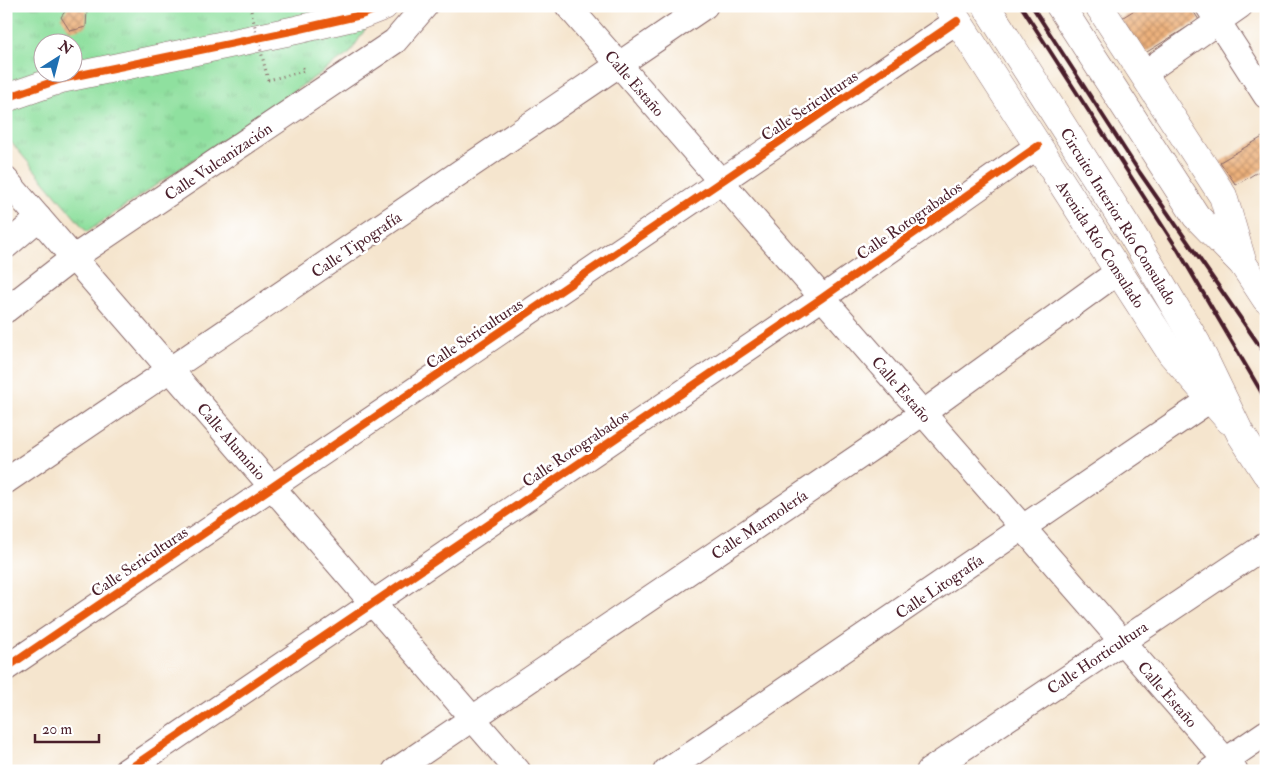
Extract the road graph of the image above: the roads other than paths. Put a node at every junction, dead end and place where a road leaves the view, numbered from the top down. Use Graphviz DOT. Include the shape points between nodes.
graph roads {
  1 [pos="384,6"];
  2 [pos="425,6"];
  3 [pos="568,6"];
  4 [pos="705,6"];
  5 [pos="986,6"];
  6 [pos="1060,6"];
  7 [pos="1099,6"];
  8 [pos="1240,6"];
  9 [pos="953,14"];
  10 [pos="1213,14"];
  11 [pos="620,65"];
  12 [pos="1143,74"];
  13 [pos="1266,96"];
  14 [pos="6,98"];
  15 [pos="1038,146"];
  16 [pos="6,180"];
  17 [pos="722,182"];
  18 [pos="39,218"];
  19 [pos="6,246"];
  20 [pos="73,258"];
  21 [pos="1253,268"];
  22 [pos="1119,271"];
  23 [pos="822,298"];
  24 [pos="1266,299"];
  25 [pos="6,310"];
  26 [pos="171,370"];
  27 [pos="1211,399"];
  28 [pos="923,414"];
  29 [pos="1240,433"];
  30 [pos="1266,473"];
  31 [pos="6,481"];
  32 [pos="272,487"];
  33 [pos="1024,528"];
  34 [pos="1266,545"];
  35 [pos="371,602"];
  36 [pos="1122,640"];
  37 [pos="6,668"];
  38 [pos="472,718"];
  39 [pos="1266,733"];
  40 [pos="1224,767"];
  41 [pos="126,771"];
  42 [pos="396,771"];
  43 [pos="518,771"];
  44 [pos="666,771"];
  45 [pos="929,771"];
  1 -- 14 [label="main road" via="361,15 296,30 61,79"];
  2 -- 20 [label="street, Calle Vulcanización" via="395,41"];
  3 -- 11 [label="street, Calle Estaño"];
  4 -- 11 [label="street, Calle Tipografía"];
  5 -- 29 [label="main road, Circuito Interior Río Consulado" via="1138,244 1197,344"];
  6 -- 21 [label="main road" via="1196,216"];
  7 -- 12 [label="main road"];
  8 -- 10 [label="street"];
  9 -- 15 [label="main road, Avenida Río Consulado"];
  9 -- 17 [label="street, Calle Sericulturas"];
  10 -- 12 [label="street"];
  10 -- 13 [label="street"];
  11 -- 17 [label="street, Calle Estaño"];
  11 -- 26 [label="street, Calle Tipografía"];
  12 -- 21 [label="main road" via="1223,196"];
  15 -- 22 [label="main road, Avenida Río Consulado"];
  15 -- 23 [label="street, Calle Rotograbados"];
  16 -- 18 [label="street, Calle Aluminio"];
  17 -- 23 [label="street, Calle Estaño"];
  17 -- 32 [label="street, Calle Sericulturas"];
  18 -- 19 [label="street"];
  18 -- 20 [label="street, Calle Aluminio"];
  20 -- 25 [label="street, Calle Vulcanización"];
  20 -- 26 [label="street, Calle Aluminio"];
  21 -- 24 [label="main road"];
  22 -- 27 [label="main road, Avenida Río Consulado" via="1171,353"];
  22 -- 28 [label="street, Calle Marmolería"];
  23 -- 28 [label="street, Calle Estaño"];
  23 -- 35 [label="street, Calle Rotograbados"];
  26 -- 31 [label="street, Calle Tipografía"];
  26 -- 32 [label="street, Calle Aluminio"];
  27 -- 29 [label="main road, Avenida Río Consulado"];
  27 -- 33 [label="street, Calle Litografía"];
  28 -- 33 [label="street, Calle Estaño"];
  28 -- 38 [label="street, Calle Marmolería"];
  29 -- 30 [label="main road, Avenida Río Consulado"];
  32 -- 35 [label="street, Calle Aluminio"];
  32 -- 37 [label="street, Calle Sericulturas"];
  33 -- 36 [label="street, Calle Estaño"];
  33 -- 44 [label="street, Calle Litografía"];
  34 -- 36 [label="street, Calle Horticultura"];
  35 -- 38 [label="street, Calle Aluminio"];
  35 -- 41 [label="street, Calle Rotograbados"];
  36 -- 40 [label="street, Calle Estaño"];
  36 -- 45 [label="street, Calle Horticultura"];
  38 -- 42 [label="street, Calle Marmolería"];
  38 -- 43 [label="street, Calle Aluminio"];
  39 -- 40 [label="street"];
}
